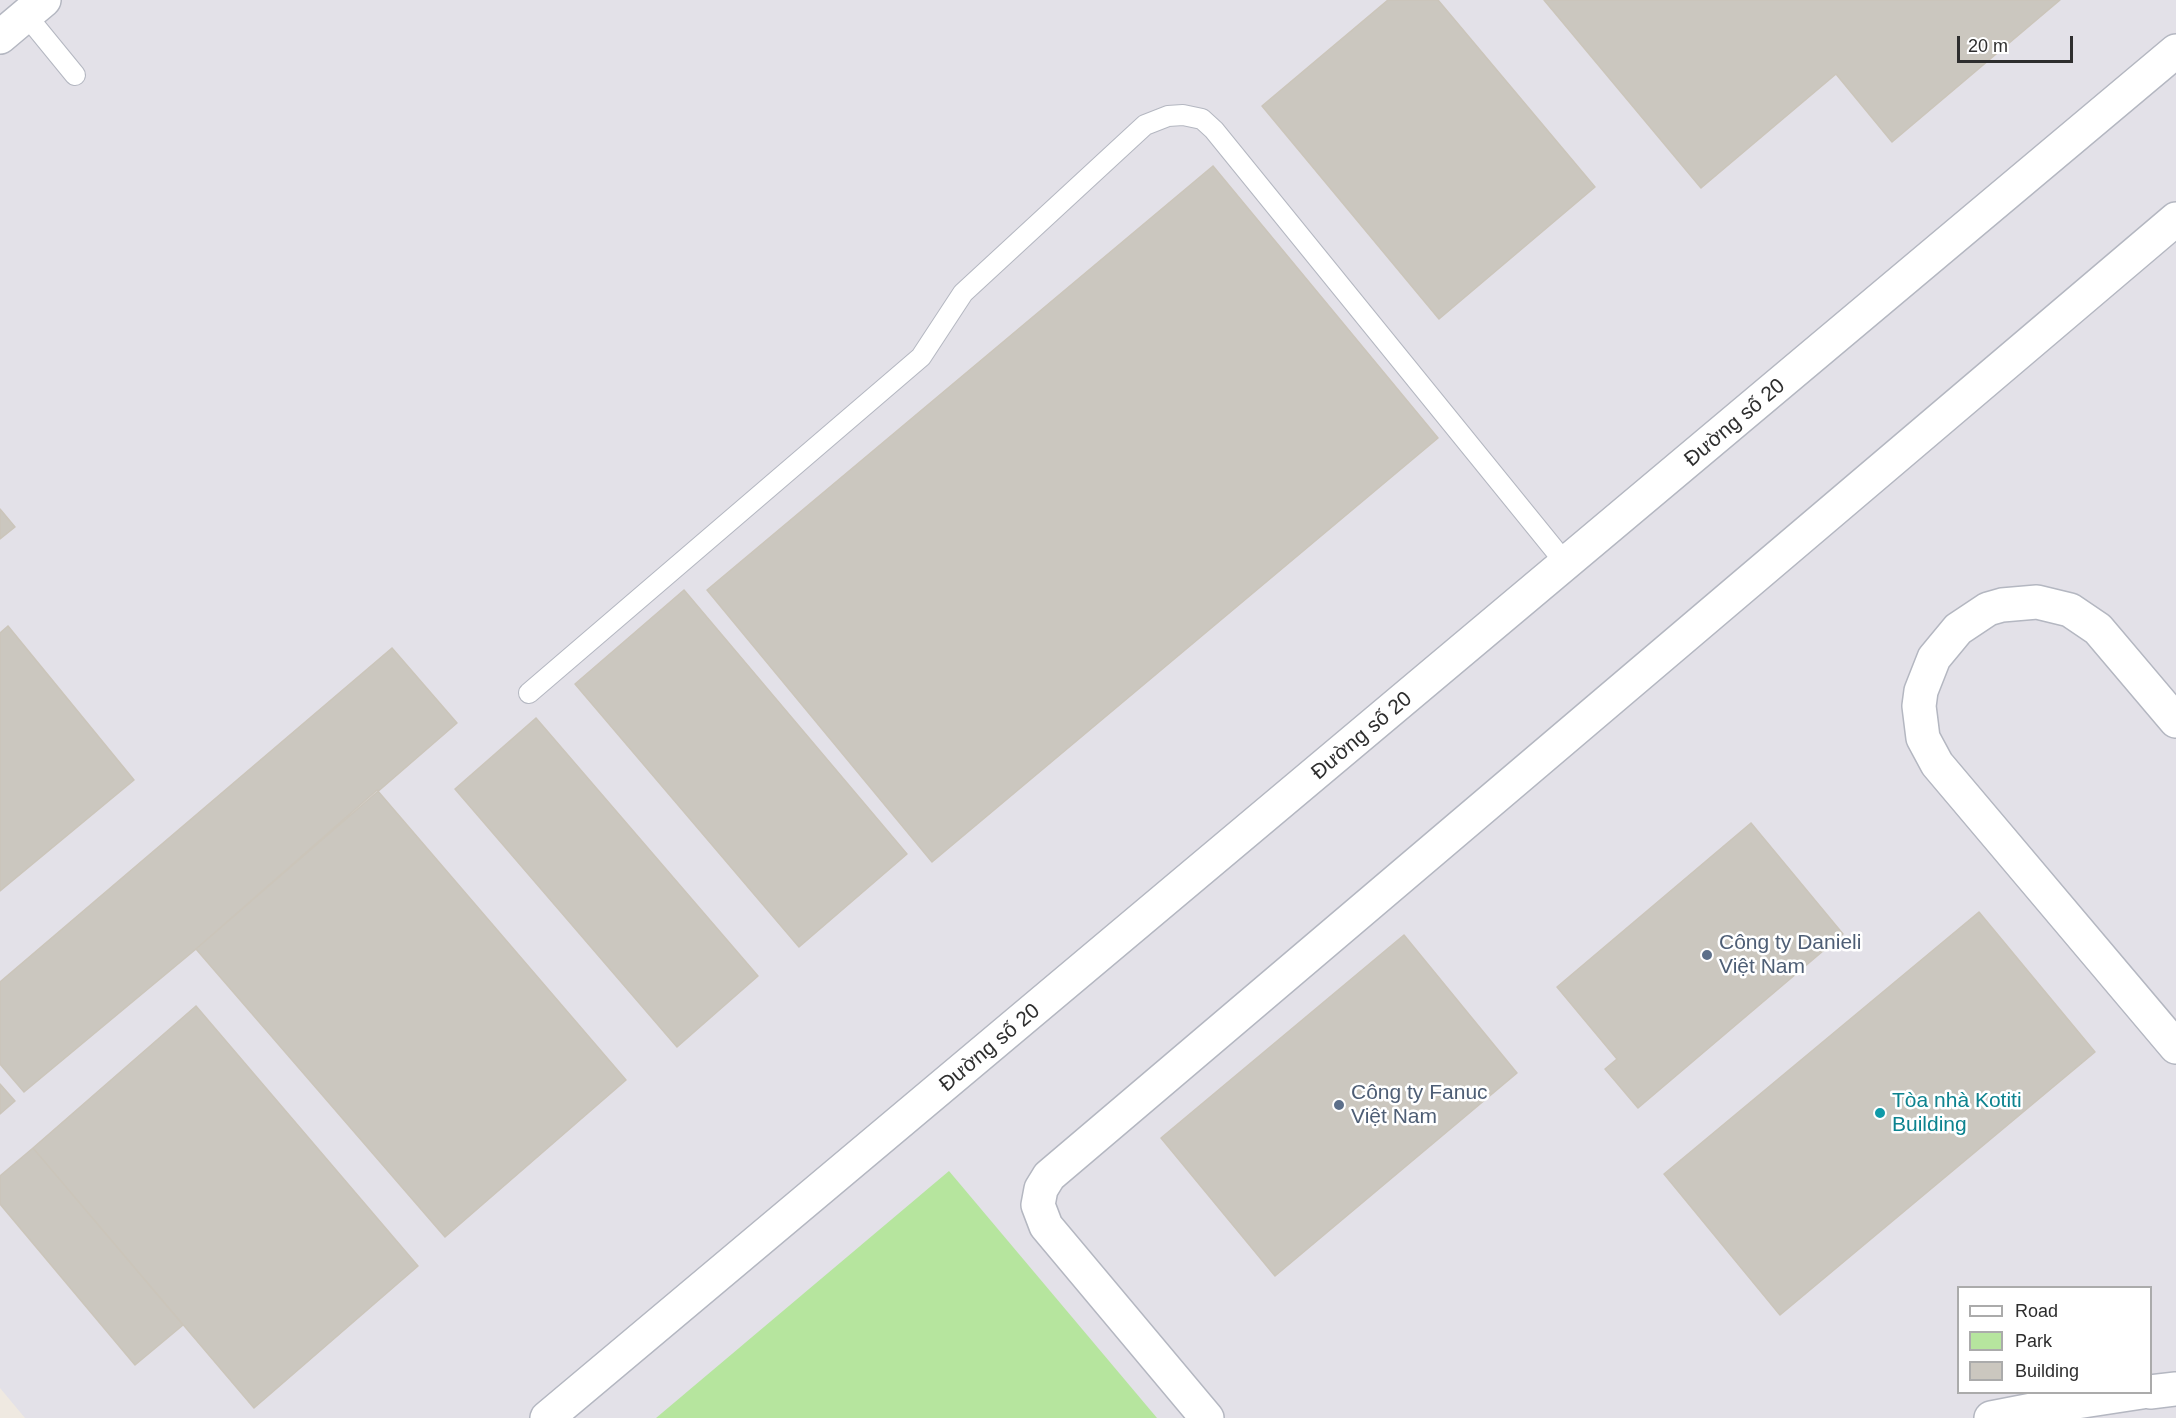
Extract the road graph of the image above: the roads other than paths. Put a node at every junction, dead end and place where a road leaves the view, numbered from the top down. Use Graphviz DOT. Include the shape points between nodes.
graph roads {
  1 [pos="35,8"];
  2 [pos="0,37"];
  3 [pos="2176,51"];
  4 [pos="75,75"];
  5 [pos="2176,219"];
  6 [pos="1567,565"];
  7 [pos="529,693"];
  8 [pos="2176,721"];
  9 [pos="2176,1047"];
  10 [pos="2176,1389"];
  11 [pos="2152,1392"];
  12 [pos="2129,1394"];
  13 [pos="547,1418"];
  14 [pos="1207,1418"];
  15 [pos="1992,1418"];
  1 -- 2 [label="street"];
  1 -- 4 [label="lane"];
  3 -- 6 [label="street, Đường số 20"];
  5 -- 14 [label="street" via="1049,1176 1038,1205 1046,1226"];
  6 -- 7 [label="lane" via="1215,130 1202,119 1168,116 1145,125 963,293 921,357"];
  6 -- 13 [label="street, Đường số 20"];
  8 -- 9 [label="street" via="2098,629 2070,610 2037,602 2002,604 1958,629 1934,658 1919,706 1923,738 1937,764"];
  10 -- 11 [label="street"];
  12 -- 15 [label="street"];
}
